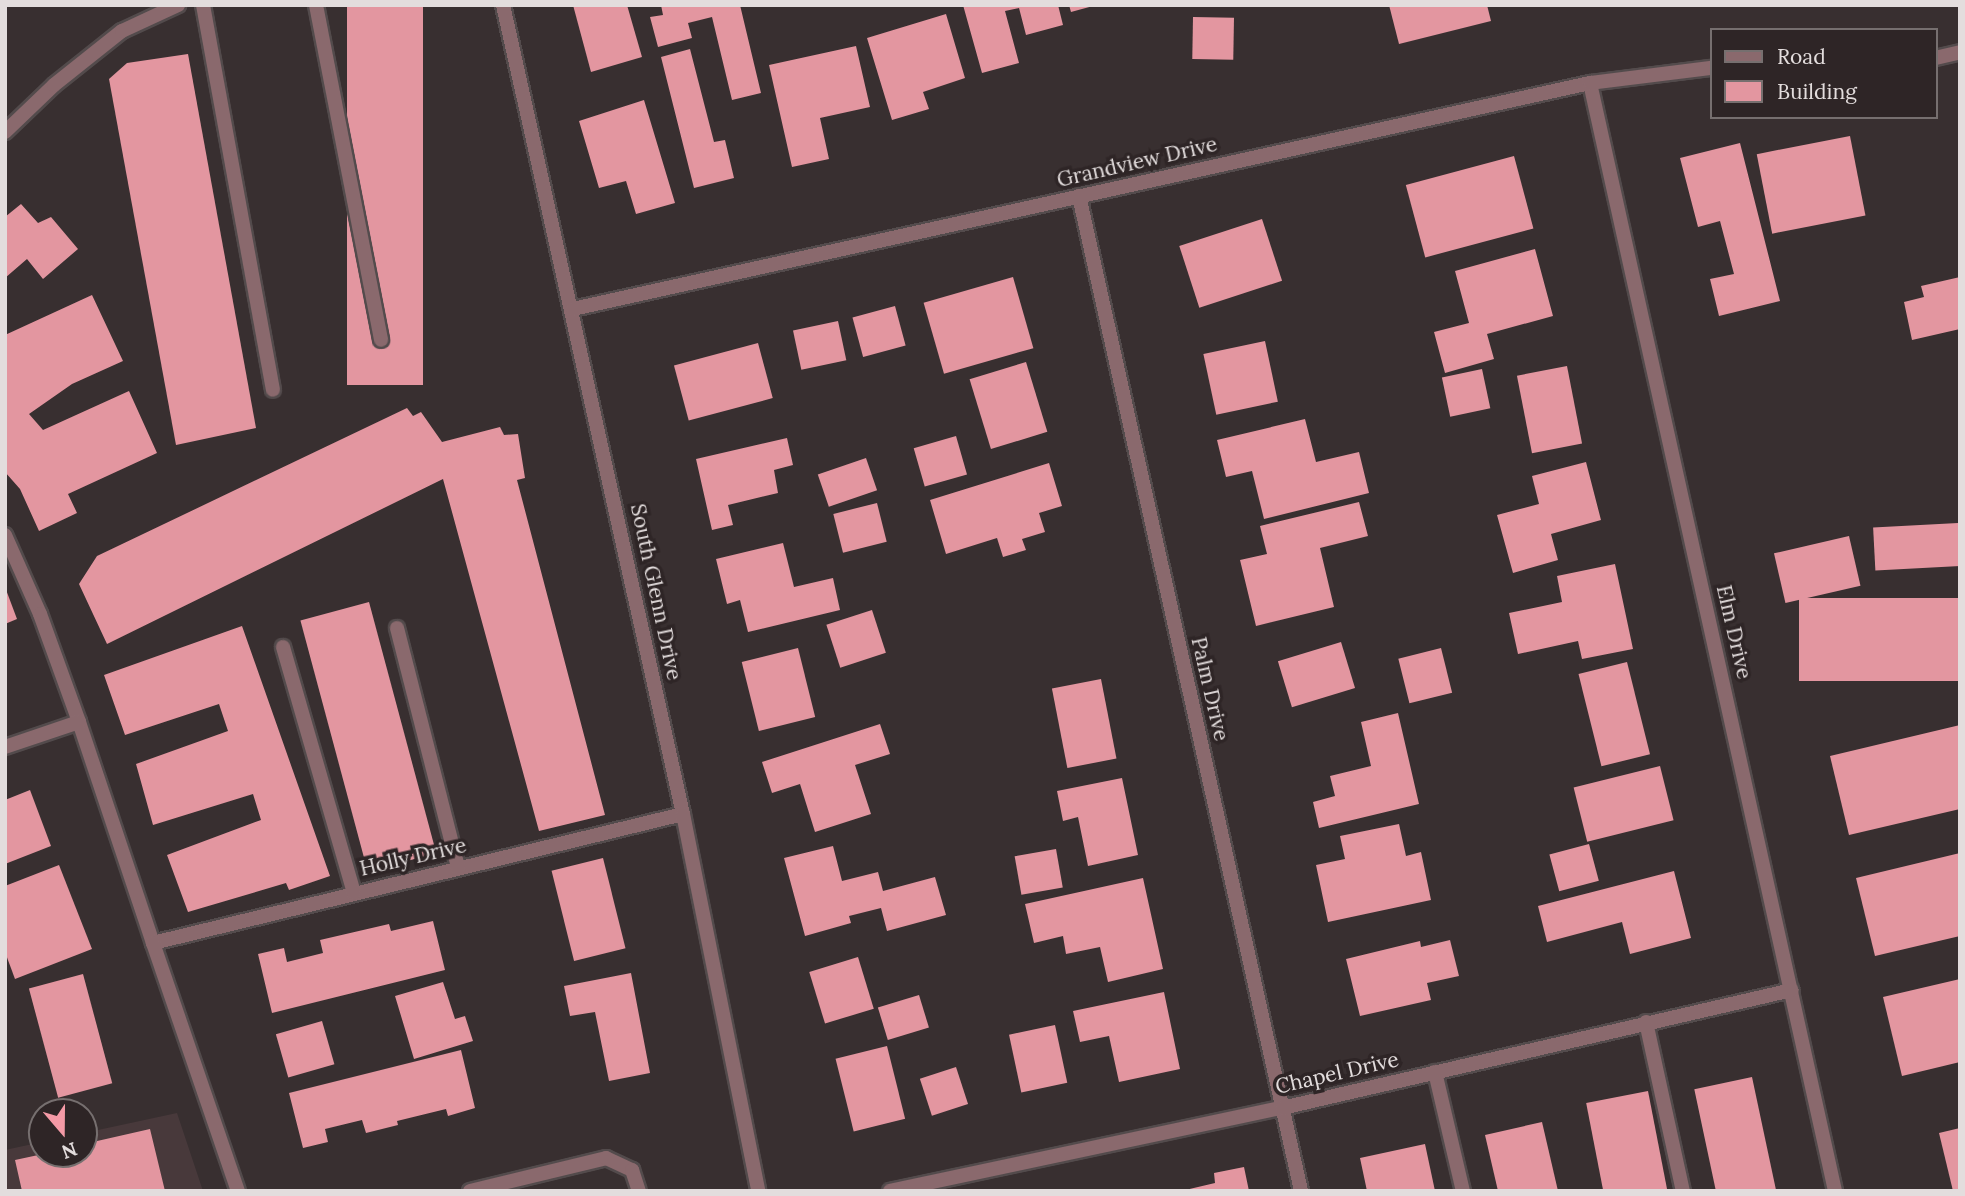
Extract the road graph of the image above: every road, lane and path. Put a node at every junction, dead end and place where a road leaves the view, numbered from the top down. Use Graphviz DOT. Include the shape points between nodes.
graph roads {
  1 [pos="178,5"];
  2 [pos="202,5"];
  3 [pos="316,5"];
  4 [pos="503,5"];
  5 [pos="1960,52"];
  6 [pos="1937,58"];
  7 [pos="1710,68"];
  8 [pos="1590,83"];
  9 [pos="5,132"];
  10 [pos="1079,196"];
  11 [pos="573,309"];
  12 [pos="381,340"];
  13 [pos="273,390"];
  14 [pos="5,535"];
  15 [pos="10,556"];
  16 [pos="397,628"];
  17 [pos="283,647"];
  18 [pos="79,722"];
  19 [pos="5,747"];
  20 [pos="683,814"];
  21 [pos="458,868"];
  22 [pos="354,893"];
  23 [pos="153,943"];
  24 [pos="1793,990"];
  25 [pos="1646,1022"];
  26 [pos="1435,1072"];
  27 [pos="1282,1108"];
  28 [pos="238,1191"];
  29 [pos="470,1191"];
  30 [pos="639,1191"];
  31 [pos="758,1191"];
  32 [pos="890,1191"];
  33 [pos="1301,1191"];
  34 [pos="1463,1191"];
  35 [pos="1684,1191"];
  36 [pos="1835,1191"];
  1 -- 9 [label="street" via="122,31 54,85"];
  2 -- 13 [label="street"];
  3 -- 12 [label="street"];
  4 -- 11 [label="street, South Glenn Drive"];
  5 -- 6 [label="street"];
  7 -- 8 [label="street, Grandview Drive"];
  8 -- 10 [label="street, Grandview Drive"];
  8 -- 24 [label="street, Elm Drive"];
  10 -- 11 [label="street, Grandview Drive"];
  10 -- 27 [label="street, Palm Drive"];
  11 -- 20 [label="street, South Glenn Drive"];
  14 -- 15 [label="street"];
  15 -- 18 [label="street"];
  16 -- 21 [label="street"];
  17 -- 22 [label="street"];
  18 -- 19 [label="street"];
  18 -- 23 [label="street"];
  20 -- 21 [label="street, Holly Drive"];
  20 -- 31 [label="street, South Glenn Drive"];
  21 -- 22 [label="street, Holly Drive"];
  22 -- 23 [label="street, Holly Drive"];
  23 -- 28 [label="street"];
  24 -- 25 [label="street, Chapel Drive"];
  24 -- 36 [label="street, Elm Drive"];
  25 -- 26 [label="street, Chapel Drive"];
  25 -- 35 [label="street"];
  26 -- 27 [label="street, Chapel Drive"];
  26 -- 34 [label="street"];
  27 -- 32 [label="street, Chapel Drive"];
  27 -- 33 [label="street, Palm Drive"];
  29 -- 30 [label="street" via="606,1158 632,1170"];
}
